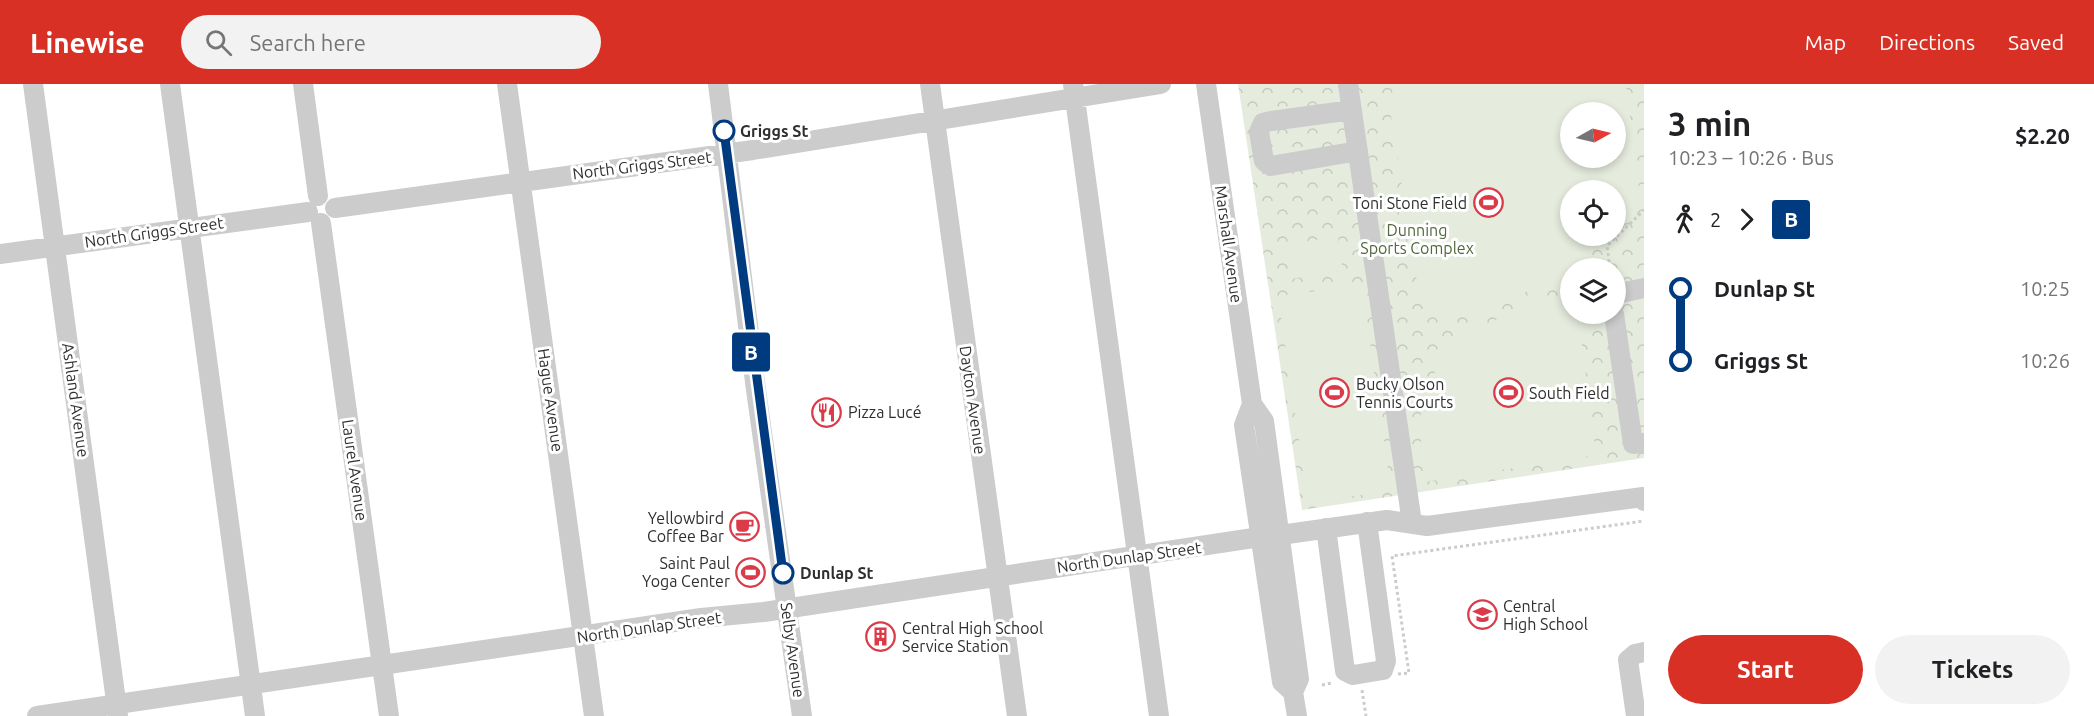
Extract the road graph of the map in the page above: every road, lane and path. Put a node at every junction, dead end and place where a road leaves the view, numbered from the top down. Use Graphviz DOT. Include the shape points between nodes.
graph roads {
  1 [pos="33,84"];
  2 [pos="170,84"];
  3 [pos="303,84"];
  4 [pos="507,84"];
  5 [pos="718,84"];
  6 [pos="930,84"];
  7 [pos="1161,84"];
  8 [pos="1206,84"];
  9 [pos="1348,84"];
  10 [pos="1074,90"];
  11 [pos="1352,110"];
  12 [pos="934,122"];
  13 [pos="1358,150"];
  14 [pos="725,154"];
  15 [pos="520,181"];
  16 [pos="316,210"];
  17 [pos="1644,210"];
  18 [pos="189,226"];
  19 [pos="55,246"];
  20 [pos="0,254"];
  21 [pos="1609,258"];
  22 [pos="1644,288"];
  23 [pos="1626,292"];
  24 [pos="1616,324"];
  25 [pos="1252,404"];
  26 [pos="1638,443"];
  27 [pos="1644,501"];
  28 [pos="1644,520"];
  29 [pos="1367,522"];
  30 [pos="1412,523"];
  31 [pos="1326,528"];
  32 [pos="1280,535"];
  33 [pos="1260,537"];
  34 [pos="1137,555"];
  35 [pos="998,576"];
  36 [pos="788,607"];
  37 [pos="584,636"];
  38 [pos="1644,652"];
  39 [pos="382,666"];
  40 [pos="1390,675"];
  41 [pos="1342,682"];
  42 [pos="250,685"];
  43 [pos="1322,685"];
  44 [pos="1362,688"];
  45 [pos="1293,692"];
  46 [pos="118,710"];
  47 [pos="37,716"];
  48 [pos="255,716"];
  49 [pos="389,716"];
  50 [pos="594,716"];
  51 [pos="802,716"];
  52 [pos="1017,716"];
  53 [pos="1159,716"];
  54 [pos="1297,716"];
  55 [pos="1366,716"];
  56 [pos="1636,716"];
  1 -- 19 [label="street, Ashland Avenue"];
  2 -- 18 [label="street"];
  3 -- 16 [label="street, Laurel Avenue"];
  4 -- 15 [label="street, Hague Avenue"];
  5 -- 14 [label="street, Selby Avenue"];
  6 -- 12 [label="street, Dayton Avenue"];
  7 -- 10 [label="street, North Griggs Street"];
  8 -- 25 [label="street, Marshall Avenue"];
  9 -- 11 [label="street"];
  10 -- 12 [label="street, North Griggs Street"];
  10 -- 34 [label="street"];
  11 -- 13 [label="street"];
  11 -- 13 [label="street" via="1271,121 1263,123 1259,132 1264,161 1271,166"];
  12 -- 14 [label="street, North Griggs Street"];
  12 -- 35 [label="street, Dayton Avenue"];
  13 -- 30 [label="street"];
  14 -- 15 [label="street, North Griggs Street"];
  14 -- 36 [label="street, Selby Avenue"];
  15 -- 16 [label="street, North Griggs Street" via="335,208 328,197"];
  15 -- 37 [label="street, Hague Avenue"];
  16 -- 18 [label="street, North Griggs Street"];
  16 -- 39 [label="street, Laurel Avenue"];
  17 -- 21 [label="path" via="1607,246"];
  18 -- 19 [label="street, North Griggs Street"];
  18 -- 42 [label="street"];
  19 -- 20 [label="street, North Griggs Street"];
  19 -- 46 [label="street, Ashland Avenue"];
  22 -- 23 [label="street"];
  24 -- 26 [label="street"];
  25 -- 32 [label="street, Marshall Avenue" via="1264,421"];
  25 -- 33 [label="street, Marshall Avenue" via="1244,425"];
  27 -- 30 [label="street" via="1643,497 1427,526"];
  28 -- 40 [label="path" via="1392,556 1409,673"];
  29 -- 30 [label="street"];
  29 -- 31 [label="street"];
  29 -- 31 [label="street" via="1386,661 1383,670 1353,675 1345,671"];
  31 -- 32 [label="street"];
  32 -- 45 [label="street, Marshall Avenue" via="1299,679"];
  33 -- 34 [label="street, North Dunlap Street"];
  33 -- 45 [label="street, Marshall Avenue" via="1282,682"];
  34 -- 35 [label="street, North Dunlap Street"];
  34 -- 53 [label="street"];
  35 -- 36 [label="street, North Dunlap Street"];
  35 -- 52 [label="street, Dayton Avenue"];
  36 -- 37 [label="street, North Dunlap Street"];
  36 -- 51 [label="street, Selby Avenue"];
  37 -- 39 [label="street, North Dunlap Street"];
  37 -- 50 [label="street, Hague Avenue"];
  38 -- 56 [label="street" via="1628,660"];
  39 -- 42 [label="street, North Dunlap Street"];
  39 -- 49 [label="street, Laurel Avenue"];
  41 -- 43 [label="path"];
  42 -- 46 [label="street, North Dunlap Street"];
  42 -- 48 [label="street"];
  44 -- 55 [label="path"];
  45 -- 54 [label="street, Marshall Avenue"];
  46 -- 47 [label="street, North Dunlap Street"];
}
